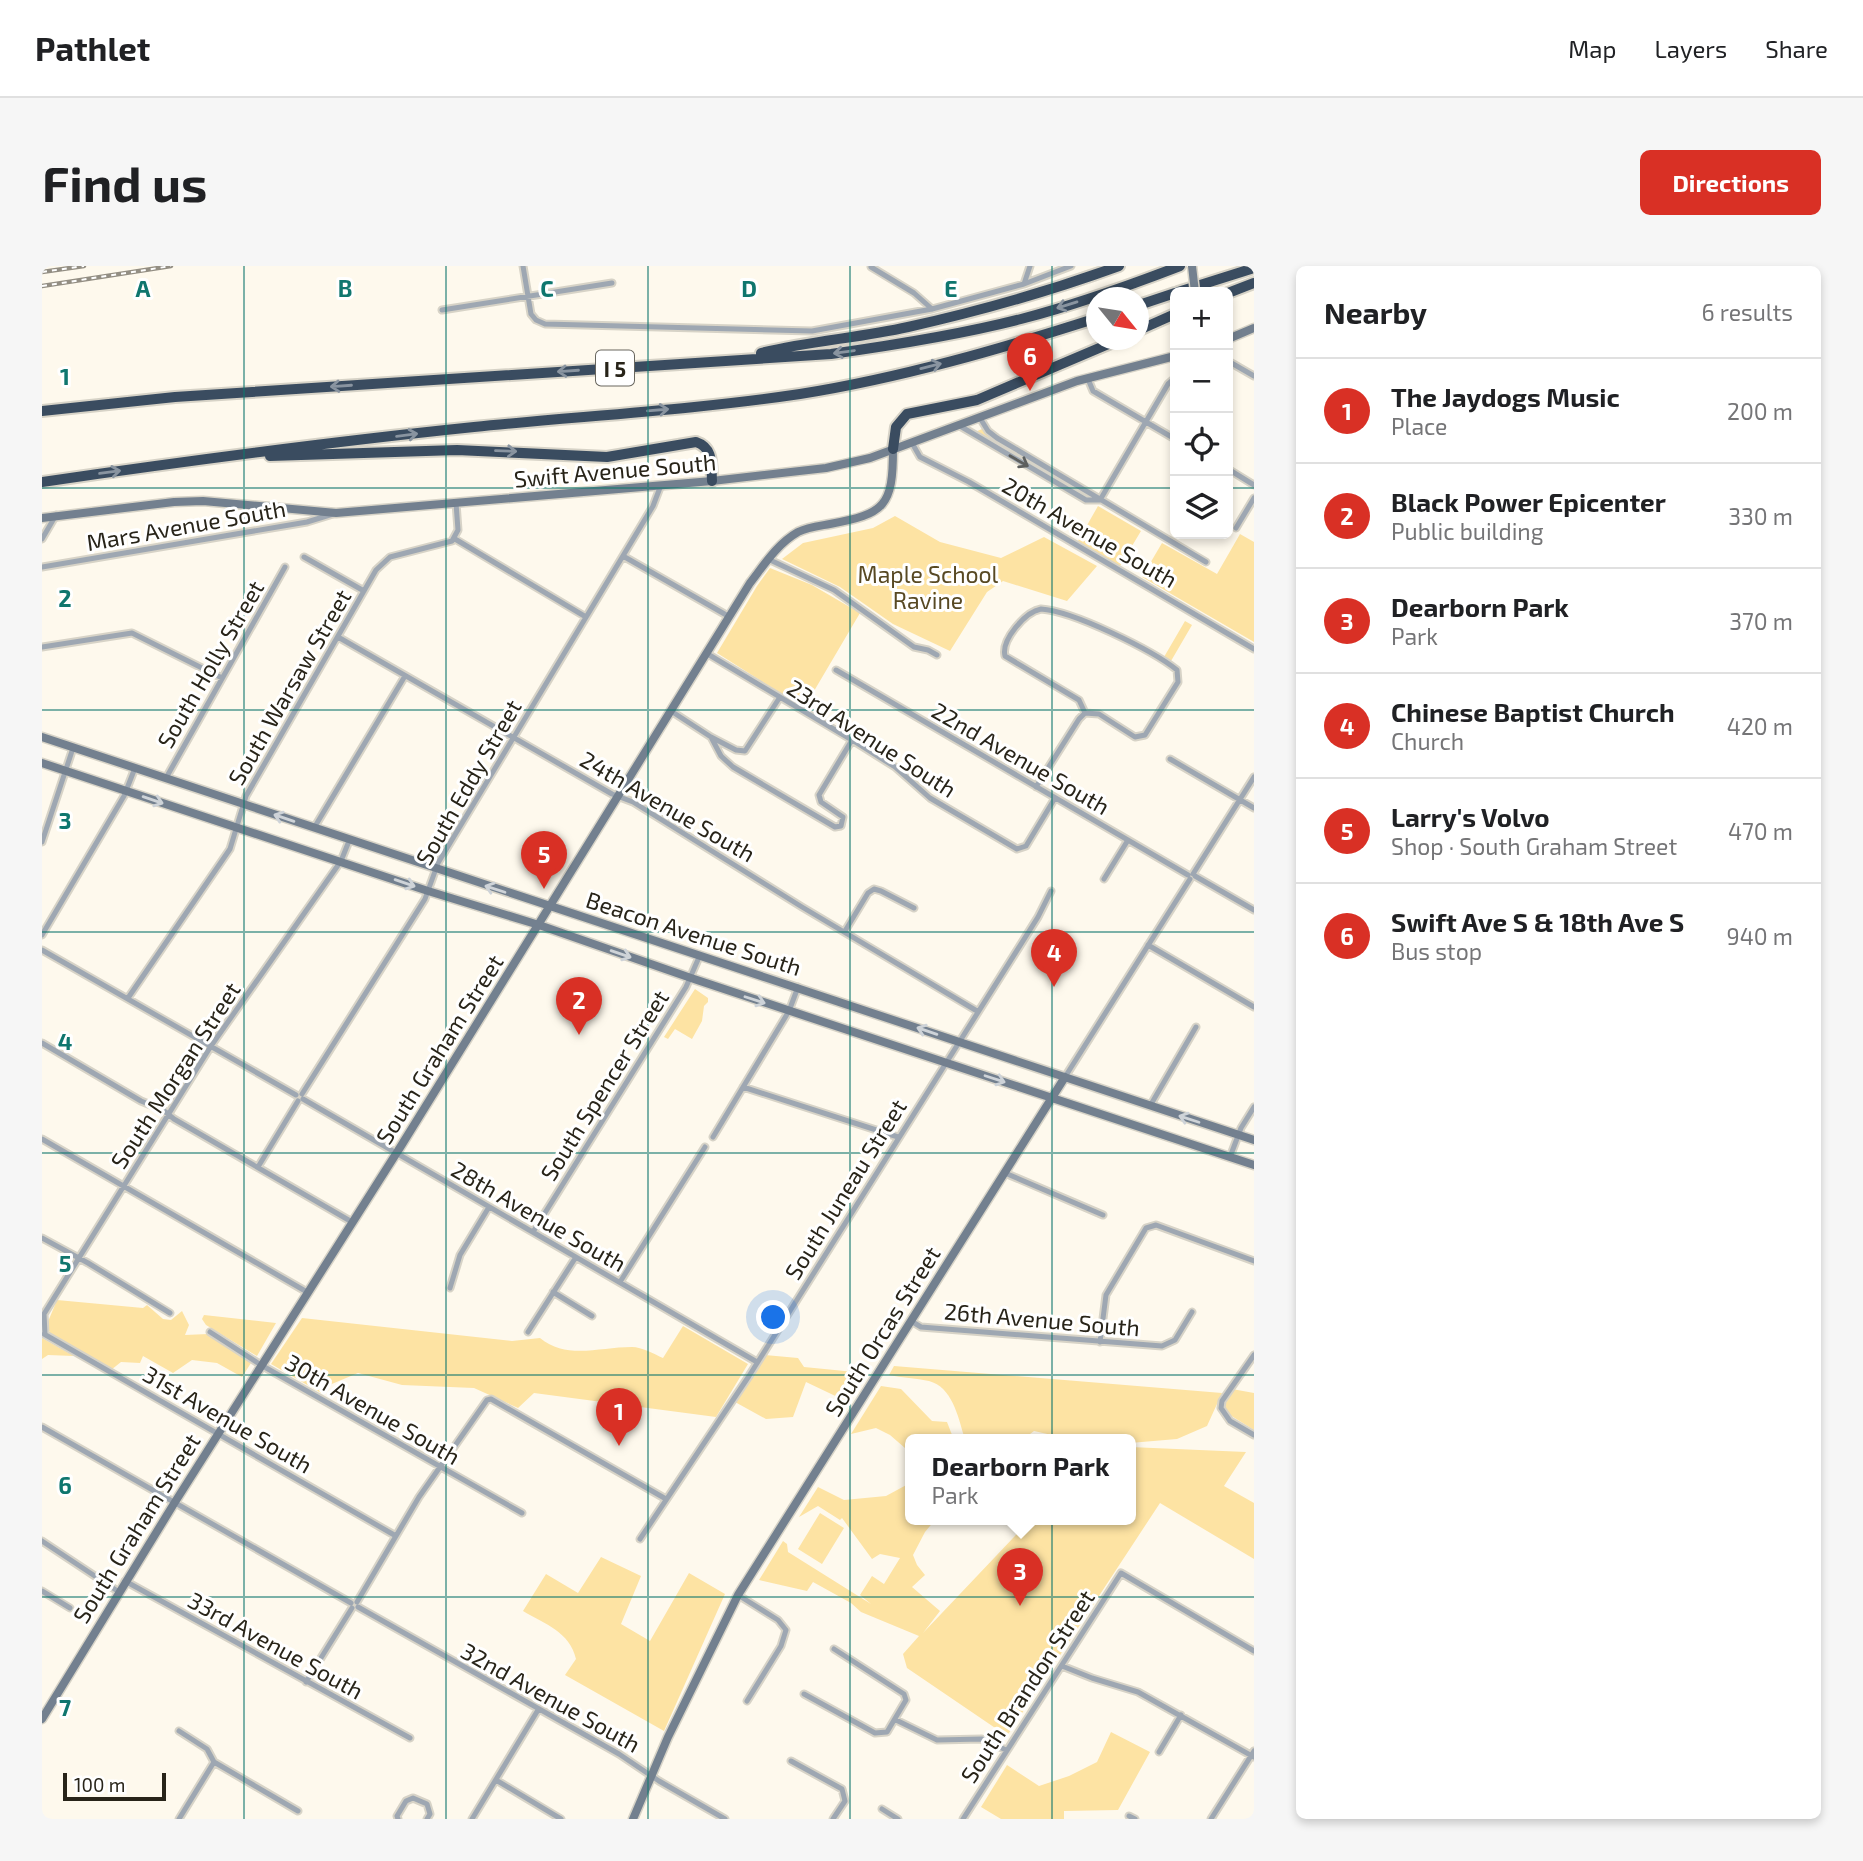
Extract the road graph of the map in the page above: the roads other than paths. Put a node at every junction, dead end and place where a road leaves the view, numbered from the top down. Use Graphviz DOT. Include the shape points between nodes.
graph roads {
  1 [pos="523,266"];
  2 [pos="1030,266"];
  3 [pos="1071,266"];
  4 [pos="1119,266"];
  5 [pos="1180,266"];
  6 [pos="1192,266"];
  7 [pos="1248,266"];
  8 [pos="871,267"];
  9 [pos="1254,268"];
  10 [pos="1237,274"];
  11 [pos="612,283"];
  12 [pos="1254,283"];
  13 [pos="1024,284"];
  14 [pos="1194,287"];
  15 [pos="1196,287"];
  16 [pos="1233,291"];
  17 [pos="1170,295"];
  18 [pos="528,297"];
  19 [pos="1149,302"];
  20 [pos="932,309"];
  21 [pos="442,310"];
  22 [pos="1170,316"];
  23 [pos="1086,321"];
  24 [pos="1149,326"];
  25 [pos="1254,328"];
  26 [pos="1233,337"];
  27 [pos="1094,350"];
  28 [pos="1170,357"];
  29 [pos="734,360"];
  30 [pos="1233,364"];
  31 [pos="1254,376"];
  32 [pos="1088,379"];
  33 [pos="1170,381"];
  34 [pos="42,411"];
  35 [pos="980,418"];
  36 [pos="1146,422"];
  37 [pos="960,426"];
  38 [pos="1170,436"];
  39 [pos="912,443"];
  40 [pos="893,449"];
  41 [pos="218,456"];
  42 [pos="1233,472"];
  43 [pos="712,481"];
  44 [pos="42,482"];
  45 [pos="661,485"];
  46 [pos="1254,485"];
  47 [pos="1254,498"];
  48 [pos="1100,500"];
  49 [pos="456,503"];
  50 [pos="336,513"];
  51 [pos="56,515"];
  52 [pos="42,518"];
  53 [pos="1236,528"];
  54 [pos="42,539"];
  55 [pos="455,539"];
  56 [pos="623,555"];
  57 [pos="304,558"];
  58 [pos="768,559"];
  59 [pos="1206,562"];
  60 [pos="42,567"];
  61 [pos="285,567"];
  62 [pos="364,591"];
  63 [pos="728,616"];
  64 [pos="586,617"];
  65 [pos="338,637"];
  66 [pos="42,647"];
  67 [pos="1254,649"];
  68 [pos="706,653"];
  69 [pos="937,655"];
  70 [pos="836,670"];
  71 [pos="405,676"];
  72 [pos="222,678"];
  73 [pos="780,697"];
  74 [pos="671,711"];
  75 [pos="1085,713"];
  76 [pos="42,737"];
  77 [pos="513,737"];
  78 [pos="711,737"];
  79 [pos="852,740"];
  80 [pos="73,748"];
  81 [pos="1170,759"];
  82 [pos="42,763"];
  83 [pos="135,768"];
  84 [pos="66,771"];
  85 [pos="1254,777"];
  86 [pos="166,778"];
  87 [pos="1036,787"];
  88 [pos="127,790"];
  89 [pos="619,797"];
  90 [pos="1055,798"];
  91 [pos="1240,800"];
  92 [pos="243,804"];
  93 [pos="1254,808"];
  94 [pos="237,828"];
  95 [pos="314,828"];
  96 [pos="1128,840"];
  97 [pos="349,841"];
  98 [pos="42,842"];
  99 [pos="341,860"];
  100 [pos="435,869"];
  101 [pos="1192,876"];
  102 [pos="1104,879"];
  103 [pos="428,891"];
  104 [pos="1051,891"];
  105 [pos="550,907"];
  106 [pos="914,908"];
  107 [pos="1254,910"];
  108 [pos="539,925"];
  109 [pos="845,931"];
  110 [pos="42,935"];
  111 [pos="1148,945"];
  112 [pos="42,950"];
  113 [pos="700,955"];
  114 [pos="691,978"];
  115 [pos="798,987"];
  116 [pos="128,998"];
  117 [pos="1254,1007"];
  118 [pos="789,1011"];
  119 [pos="977,1011"];
  120 [pos="1196,1027"];
  121 [pos="959,1041"];
  122 [pos="42,1043"];
  123 [pos="211,1046"];
  124 [pos="945,1062"];
  125 [pos="1065,1077"];
  126 [pos="743,1087"];
  127 [pos="300,1097"];
  128 [pos="1053,1098"];
  129 [pos="1150,1106"];
  130 [pos="1254,1107"];
  131 [pos="169,1115"];
  132 [pos="1239,1135"];
  133 [pos="713,1137"];
  134 [pos="898,1137"];
  135 [pos="42,1139"];
  136 [pos="1254,1140"];
  137 [pos="705,1147"];
  138 [pos="396,1153"];
  139 [pos="1230,1157"];
  140 [pos="1254,1165"];
  141 [pos="258,1167"];
  142 [pos="1004,1173"];
  143 [pos="124,1186"];
  144 [pos="489,1207"];
  145 [pos="1104,1215"];
  146 [pos="352,1222"];
  147 [pos="533,1232"];
  148 [pos="42,1238"];
  149 [pos="576,1256"];
  150 [pos="79,1259"];
  151 [pos="1254,1261"];
  152 [pos="620,1282"];
  153 [pos="450,1288"];
  154 [pos="307,1292"];
  155 [pos="553,1292"];
  156 [pos="1192,1312"];
  157 [pos="170,1313"];
  158 [pos="43,1314"];
  159 [pos="592,1316"];
  160 [pos="911,1321"];
  161 [pos="209,1332"];
  162 [pos="528,1332"];
  163 [pos="43,1333"];
  164 [pos="1100,1342"];
  165 [pos="1254,1355"];
  166 [pos="757,1362"];
  167 [pos="261,1365"];
  168 [pos="42,1427"];
  169 [pos="218,1433"];
  170 [pos="1254,1436"];
  171 [pos="440,1466"];
  172 [pos="666,1499"];
  173 [pos="175,1502"];
  174 [pos="522,1513"];
  175 [pos="396,1536"];
  176 [pos="640,1539"];
  177 [pos="42,1542"];
  178 [pos="125,1581"];
  179 [pos="42,1591"];
  180 [pos="119,1592"];
  181 [pos="738,1595"];
  182 [pos="354,1605"];
  183 [pos="70,1608"];
  184 [pos="834,1649"];
  185 [pos="1254,1651"];
  186 [pos="1062,1666"];
  187 [pos="306,1682"];
  188 [pos="804,1694"];
  189 [pos="747,1701"];
  190 [pos="538,1710"];
  191 [pos="1181,1715"];
  192 [pos="42,1718"];
  193 [pos="896,1720"];
  194 [pos="179,1731"];
  195 [pos="410,1738"];
  196 [pos="1006,1750"];
  197 [pos="1159,1752"];
  198 [pos="1253,1754"];
  199 [pos="214,1762"];
  200 [pos="791,1762"];
  201 [pos="652,1776"];
  202 [pos="496,1780"];
  203 [pos="882,1809"];
  204 [pos="298,1811"];
  205 [pos="559,1818"];
  206 [pos="179,1819"];
  207 [pos="398,1819"];
  208 [pos="427,1819"];
  209 [pos="472,1819"];
  210 [pos="633,1819"];
  211 [pos="725,1819"];
  212 [pos="833,1819"];
  213 [pos="898,1819"];
  214 [pos="963,1819"];
  215 [pos="1211,1819"];
  1 -- 18 [label="street"];
  2 -- 13 [label="street"];
  3 -- 13 [label="street"];
  4 -- 29 [label="highway" via="1045,292 908,327"];
  5 -- 29 [label="highway, I 5, one-way" via="1086,300 971,331 831,354"];
  6 -- 14 [label="street, bridge"];
  7 -- 10 [label="highway"];
  8 -- 20 [label="street"];
  9 -- 10 [label="highway"];
  10 -- 15 [label="highway"];
  11 -- 18 [label="street"];
  12 -- 16 [label="highway"];
  13 -- 20 [label="street"];
  17 -- 19 [label="highway"];
  18 -- 20 [label="street" via="531,314 545,324 812,331"];
  18 -- 21 [label="street"];
  22 -- 24 [label="highway"];
  41 -- 23 [label="highway, I 5, one-way" via="802,393 994,350"];
  25 -- 26 [label="street"];
  27 -- 40 [label="highway" via="977,400 907,414 896,427"];
  28 -- 32 [label="street, Swift Avenue South"];
  29 -- 34 [label="highway, I 5, one-way" via="189,396"];
  30 -- 31 [label="street"];
  32 -- 35 [label="street, Swift Avenue South"];
  32 -- 36 [label="street" via="1093,391"];
  33 -- 36 [label="street"];
  35 -- 37 [label="street, Swift Avenue South"];
  35 -- 48 [label="street" via="991,434"];
  36 -- 38 [label="street"];
  36 -- 48 [label="street"];
  37 -- 39 [label="street, Swift Avenue South"];
  37 -- 48 [label="street, one-way" via="1086,500"];
  39 -- 40 [label="street, Swift Avenue South"];
  39 -- 67 [label="street, 20th Avenue South" via="920,457"];
  40 -- 43 [label="street, Swift Avenue South" via="826,468"];
  40 -- 58 [label="street, South Graham Street" via="891,490 876,510 858,519 802,530 780,544"];
  41 -- 43 [label="highway, one-way" via="457,450 607,457 696,442 710,452"];
  44 -- 41 [label="highway, I 5, one-way"];
  42 -- 46 [label="street"];
  43 -- 45 [label="street, Swift Avenue South"];
  45 -- 49 [label="street, Swift Avenue South"];
  45 -- 56 [label="street, South Eddy Street"];
  47 -- 53 [label="street"];
  48 -- 59 [label="street"];
  49 -- 50 [label="street, Swift Avenue South"];
  49 -- 55 [label="street"];
  50 -- 51 [label="street, Swift Avenue South" via="202,501"];
  50 -- 60 [label="street, Mars Avenue South" via="307,522"];
  51 -- 52 [label="street, Swift Avenue South"];
  51 -- 54 [label="street"];
  55 -- 62 [label="street, South Warsaw Street" via="390,557 380,564"];
  55 -- 64 [label="street"];
  56 -- 63 [label="street"];
  56 -- 64 [label="street, South Eddy Street"];
  57 -- 62 [label="street"];
  58 -- 63 [label="street, South Graham Street"];
  58 -- 69 [label="street" via="834,590 914,647"];
  61 -- 72 [label="street, South Holly Street"];
  62 -- 65 [label="street, South Warsaw Street"];
  63 -- 68 [label="street, South Graham Street"];
  64 -- 77 [label="street, South Eddy Street"];
  65 -- 71 [label="street, 24th Avenue South"];
  65 -- 92 [label="street, South Warsaw Street"];
  66 -- 72 [label="street" via="132,633"];
  68 -- 73 [label="street, 23rd Avenue South"];
  68 -- 74 [label="street, South Graham Street"];
  70 -- 87 [label="street, 22nd Avenue South"];
  71 -- 77 [label="street, 24th Avenue South"];
  71 -- 95 [label="street"];
  72 -- 86 [label="street, South Holly Street"];
  73 -- 78 [label="street" via="746,751"];
  73 -- 79 [label="street, 23rd Avenue South"];
  74 -- 78 [label="street"];
  74 -- 89 [label="street, South Graham Street"];
  75 -- 75 [label="street" via="1079,700 1004,653 1029,613 1041,609 1112,633 1179,674 1143,736 1135,737 1095,713"];
  75 -- 87 [label="street"];
  76 -- 80 [label="street, Beacon Avenue South"];
  77 -- 89 [label="street, 24th Avenue South"];
  77 -- 100 [label="street, South Eddy Street"];
  78 -- 79 [label="street" via="733,767 831,826 841,827 844,817 819,799"];
  79 -- 90 [label="street, 23rd Avenue South" via="895,767 930,798 1013,847 1026,846"];
  80 -- 83 [label="street, Beacon Avenue South"];
  80 -- 84 [label="street"];
  81 -- 91 [label="street"];
  82 -- 84 [label="street, Beacon Avenue South"];
  83 -- 86 [label="street, Beacon Avenue South"];
  83 -- 88 [label="street, South Holly Street"];
  84 -- 88 [label="street, Beacon Avenue South"];
  84 -- 98 [label="street"];
  85 -- 91 [label="street, South Orcas Street"];
  86 -- 92 [label="street, Beacon Avenue South"];
  87 -- 90 [label="street, 22nd Avenue South"];
  88 -- 94 [label="street, Beacon Avenue South, one-way"];
  88 -- 110 [label="street, South Holly Street"];
  89 -- 105 [label="street, South Graham Street"];
  89 -- 109 [label="street, 24th Avenue South"];
  90 -- 96 [label="street, 22nd Avenue South"];
  91 -- 93 [label="street"];
  91 -- 101 [label="street, South Orcas Street"];
  92 -- 94 [label="street, South Warsaw Street"];
  95 -- 92 [label="street, Beacon Avenue South, one-way"];
  94 -- 99 [label="street, Beacon Avenue South"];
  94 -- 116 [label="street, South Warsaw Street" via="230,849"];
  95 -- 97 [label="street, Beacon Avenue South"];
  96 -- 101 [label="street, 22nd Avenue South"];
  96 -- 102 [label="street"];
  97 -- 99 [label="street, South Morgan Street"];
  97 -- 100 [label="street, Beacon Avenue South"];
  99 -- 103 [label="street, Beacon Avenue South, one-way"];
  99 -- 123 [label="street, South Morgan Street"];
  100 -- 103 [label="street, South Eddy Street"];
  105 -- 100 [label="street, Beacon Avenue South, one-way"];
  101 -- 107 [label="street, 22nd Avenue South"];
  101 -- 111 [label="street, South Orcas Street"];
  103 -- 108 [label="street, Beacon Avenue South"];
  103 -- 127 [label="street, South Eddy Street"];
  104 -- 119 [label="street, South Juneau Street"];
  105 -- 108 [label="street, South Graham Street"];
  105 -- 113 [label="street, Beacon Avenue South"];
  106 -- 109 [label="street" via="874,889"];
  108 -- 114 [label="street, Beacon Avenue South, one-way"];
  108 -- 138 [label="street, South Graham Street"];
  109 -- 119 [label="street, 24th Avenue South"];
  111 -- 117 [label="street"];
  111 -- 125 [label="street, South Orcas Street"];
  112 -- 116 [label="street, 28th Avenue South"];
  113 -- 114 [label="street, South Spencer Street"];
  113 -- 115 [label="street, Beacon Avenue South"];
  114 -- 118 [label="street, Beacon Avenue South, one-way"];
  114 -- 147 [label="street, South Spencer Street"];
  115 -- 118 [label="street"];
  121 -- 115 [label="street, Beacon Avenue South, one-way"];
  116 -- 123 [label="street, 28th Avenue South"];
  118 -- 124 [label="street, Beacon Avenue South"];
  118 -- 126 [label="street"];
  119 -- 121 [label="street, South Juneau Street"];
  120 -- 129 [label="street"];
  121 -- 124 [label="street, South Juneau Street"];
  121 -- 125 [label="street, Beacon Avenue South"];
  122 -- 131 [label="street"];
  123 -- 127 [label="street, 28th Avenue South"];
  123 -- 131 [label="street, South Morgan Street"];
  124 -- 128 [label="street, Beacon Avenue South, one-way"];
  124 -- 134 [label="street, South Juneau Street"];
  125 -- 128 [label="street, South Orcas Street"];
  125 -- 129 [label="street, Beacon Avenue South"];
  126 -- 133 [label="street"];
  126 -- 134 [label="street"];
  127 -- 138 [label="street, 28th Avenue South"];
  127 -- 141 [label="street, South Eddy Street"];
  128 -- 139 [label="street, Beacon Avenue South"];
  128 -- 142 [label="street, South Orcas Street"];
  132 -- 129 [label="street, Beacon Avenue South, one-way"];
  130 -- 132 [label="street"];
  131 -- 141 [label="street"];
  131 -- 143 [label="street, South Morgan Street"];
  132 -- 136 [label="street, Beacon Avenue South"];
  132 -- 139 [label="street"];
  134 -- 166 [label="street, South Juneau Street"];
  135 -- 143 [label="street"];
  137 -- 152 [label="street"];
  138 -- 144 [label="street, 28th Avenue South"];
  138 -- 146 [label="street, South Graham Street"];
  139 -- 140 [label="street, Beacon Avenue South"];
  141 -- 146 [label="street"];
  142 -- 145 [label="street"];
  142 -- 160 [label="street, South Orcas Street"];
  143 -- 150 [label="street, South Morgan Street"];
  143 -- 154 [label="street"];
  144 -- 147 [label="street, 28th Avenue South"];
  144 -- 153 [label="street" via="460,1255"];
  146 -- 154 [label="street, South Graham Street"];
  147 -- 149 [label="street, 28th Avenue South"];
  148 -- 150 [label="street"];
  149 -- 152 [label="street, 28th Avenue South"];
  149 -- 155 [label="street"];
  150 -- 157 [label="street"];
  150 -- 158 [label="street, South Morgan Street"];
  151 -- 164 [label="street" via="1156,1224 1146,1228 1106,1295"];
  152 -- 166 [label="street, 28th Avenue South"];
  154 -- 167 [label="street, South Graham Street"];
  155 -- 159 [label="street"];
  155 -- 162 [label="street"];
  156 -- 164 [label="street, 26th Avenue South" via="1171,1344"];
  158 -- 163 [label="street, South Morgan Street"];
  160 -- 164 [label="street, 26th Avenue South" via="921,1327"];
  160 -- 181 [label="street, South Orcas Street"];
  161 -- 167 [label="street, 30th Avenue South"];
  163 -- 169 [label="street, 31st Avenue South"];
  165 -- 170 [label="street" via="1221,1408 1230,1421"];
  166 -- 172 [label="street, South Juneau Street"];
  167 -- 169 [label="street, South Graham Street"];
  167 -- 171 [label="street, 30th Avenue South"];
  168 -- 173 [label="street, 32nd Avenue South"];
  169 -- 173 [label="street, South Graham Street"];
  169 -- 175 [label="street, 31st Avenue South"];
  171 -- 172 [label="street" via="491,1399"];
  171 -- 174 [label="street, 30th Avenue South"];
  171 -- 175 [label="street"];
  172 -- 176 [label="street, South Juneau Street"];
  173 -- 178 [label="street, South Graham Street"];
  173 -- 182 [label="street, 32nd Avenue South"];
  175 -- 182 [label="street"];
  177 -- 180 [label="street"];
  178 -- 180 [label="street, South Graham Street"];
  178 -- 187 [label="street, 33rd Avenue South"];
  179 -- 183 [label="street"];
  180 -- 192 [label="street, South Graham Street"];
  181 -- 189 [label="street" via="786,1630"];
  181 -- 201 [label="street, South Orcas Street"];
  182 -- 187 [label="street"];
  182 -- 190 [label="street, 32nd Avenue South"];
  184 -- 193 [label="street" via="904,1694 906,1700"];
  185 -- 186 [label="street, South Brandon Street" via="1121,1573"];
  186 -- 191 [label="street" via="1124,1686"];
  186 -- 196 [label="street, South Brandon Street"];
  187 -- 195 [label="street, 33rd Avenue South"];
  188 -- 193 [label="street" via="875,1733 887,1732"];
  190 -- 201 [label="street, 32nd Avenue South"];
  190 -- 202 [label="street"];
  191 -- 197 [label="street"];
  191 -- 198 [label="street"];
  193 -- 196 [label="street" via="937,1740 982,1739"];
  194 -- 199 [label="street" via="207,1749"];
  196 -- 214 [label="street, South Brandon Street"];
  198 -- 215 [label="street"];
  199 -- 204 [label="street"];
  199 -- 206 [label="street"];
  200 -- 212 [label="street" via="842,1790 845,1801"];
  201 -- 210 [label="street, South Orcas Street"];
  201 -- 211 [label="street, 32nd Avenue South"];
  202 -- 205 [label="street"];
  202 -- 209 [label="street"];
  203 -- 213 [label="street"];
  207 -- 208 [label="street" via="406,1801 413,1798 427,1804"];
}
